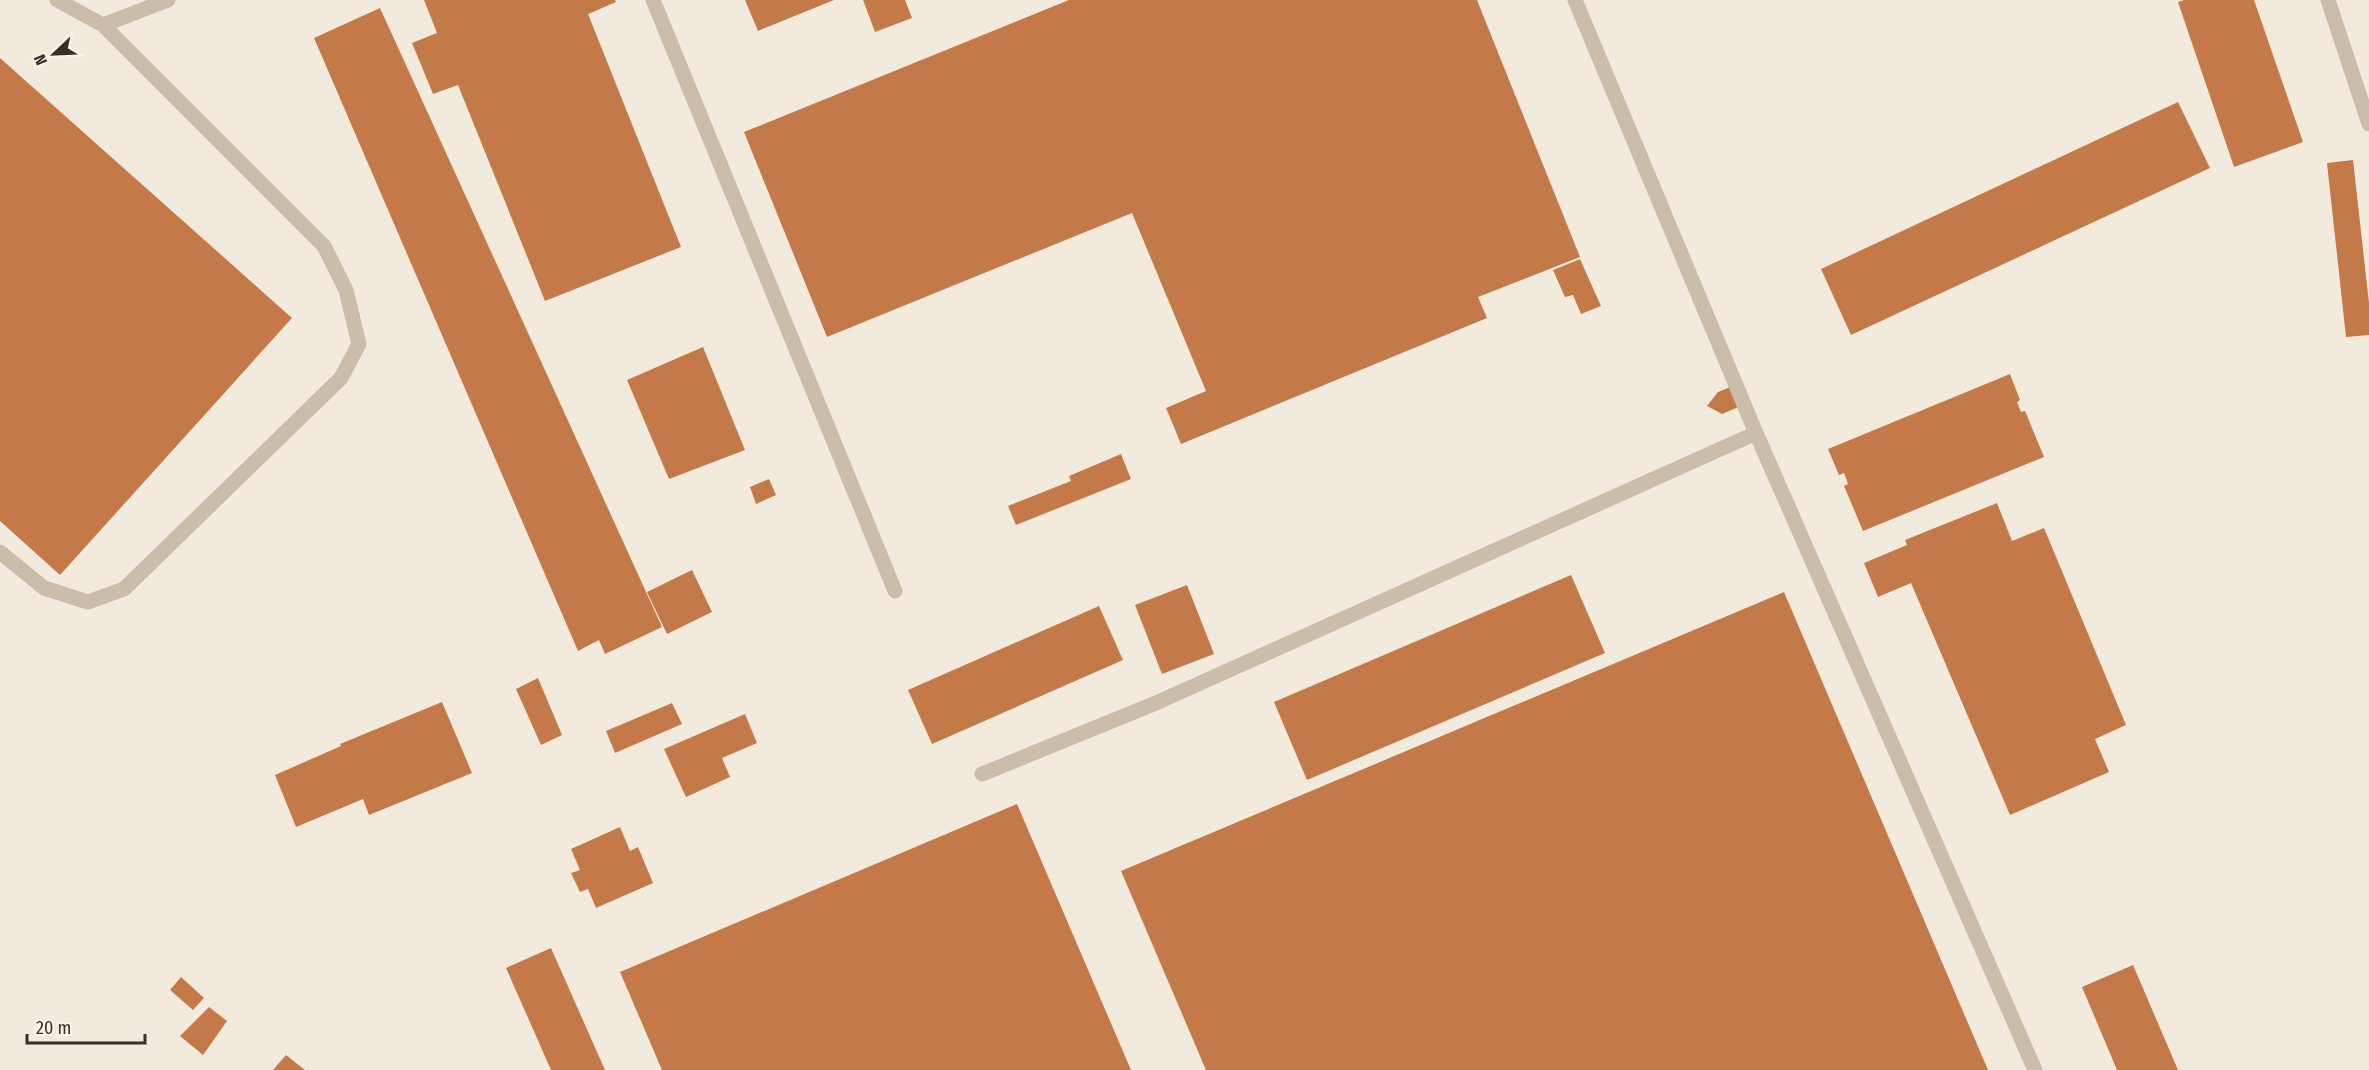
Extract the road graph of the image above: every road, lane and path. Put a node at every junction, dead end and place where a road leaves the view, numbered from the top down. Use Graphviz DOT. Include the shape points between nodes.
graph roads {
  1 [pos="57,0"];
  2 [pos="168,0"];
  3 [pos="653,0"];
  4 [pos="1575,0"];
  5 [pos="2328,0"];
  6 [pos="102,25"];
  7 [pos="2369,124"];
  8 [pos="1756,433"];
  9 [pos="0,552"];
  10 [pos="894,591"];
  11 [pos="982,774"];
  12 [pos="2035,1070"];
  1 -- 6 [label="street"];
  2 -- 6 [label="street"];
  3 -- 10 [label="street"];
  4 -- 8 [label="street"];
  5 -- 7 [label="street"];
  6 -- 9 [label="street" via="324,246 346,290 359,344 341,378 124,589 88,602 44,588"];
  8 -- 11 [label="street" via="1156,703"];
  8 -- 12 [label="street"];
}
